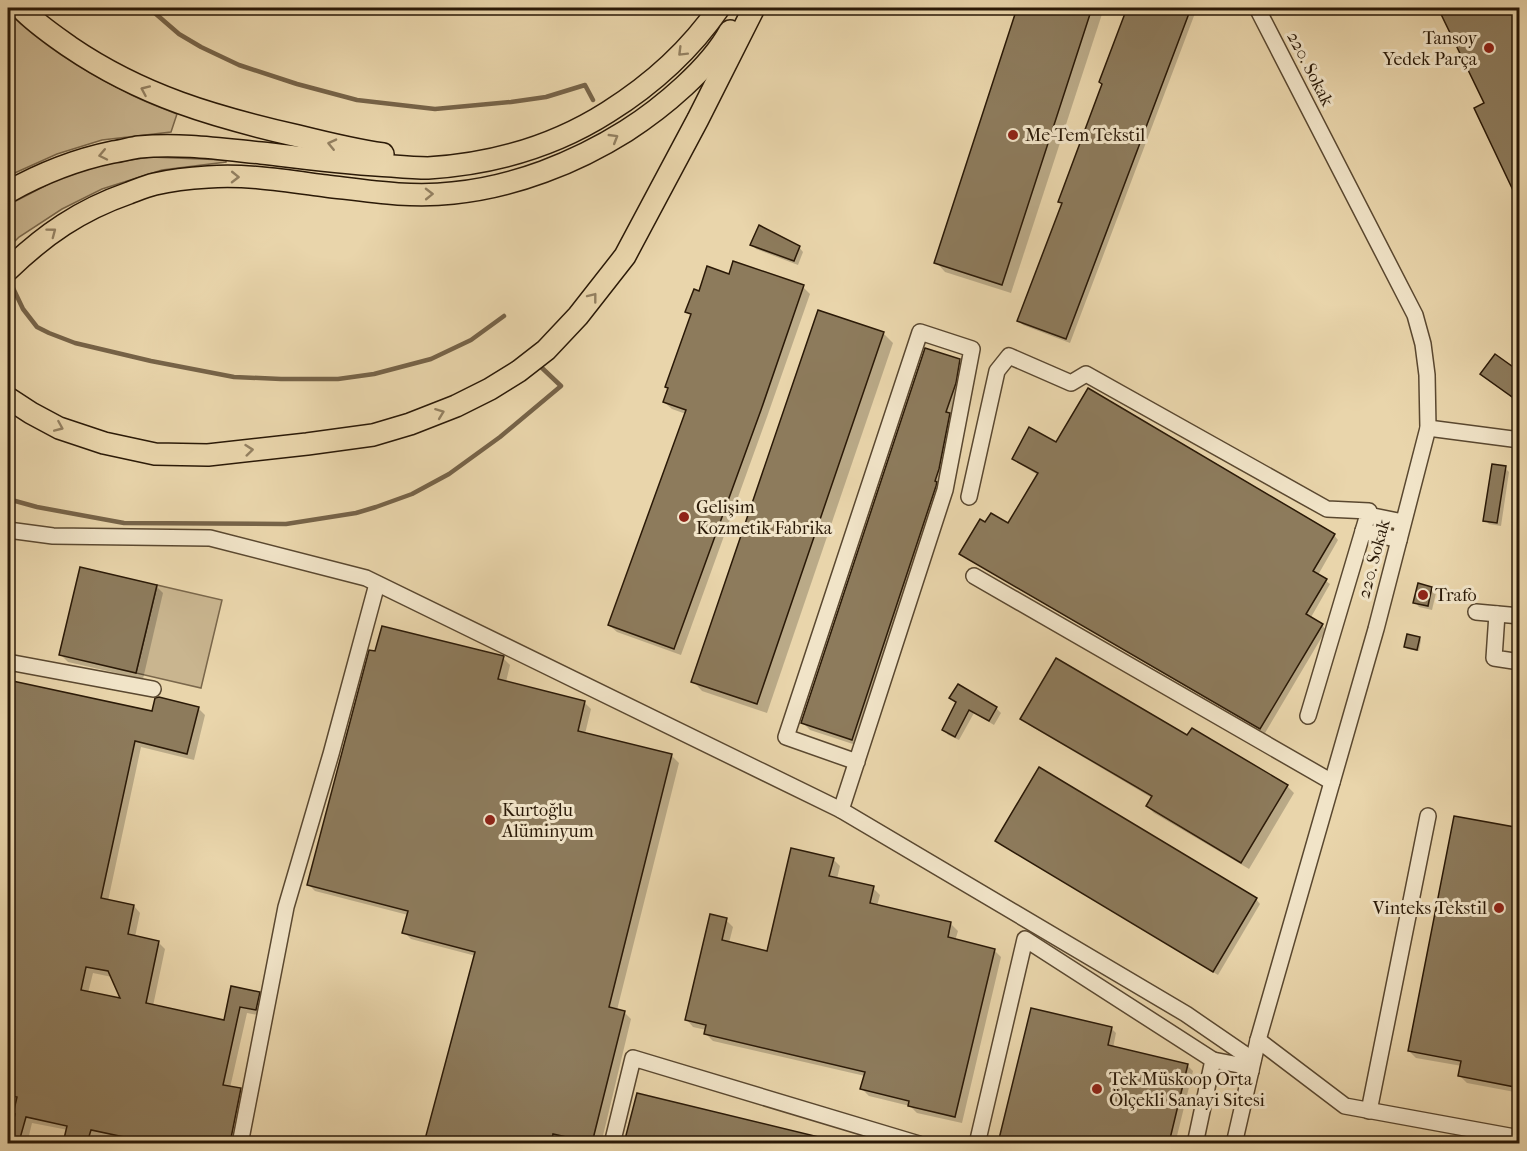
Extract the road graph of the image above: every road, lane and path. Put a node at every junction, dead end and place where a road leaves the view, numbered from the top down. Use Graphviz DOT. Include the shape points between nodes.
graph roads {
  1 [pos="21,8"];
  2 [pos="719,8"];
  3 [pos="743,8"];
  4 [pos="754,8"];
  5 [pos="1257,8"];
  6 [pos="515,155"];
  7 [pos="8,192"];
  8 [pos="8,270"];
  9 [pos="8,398"];
  10 [pos="1428,428"];
  11 [pos="1520,440"];
  12 [pos="969,497"];
  13 [pos="1368,514"];
  14 [pos="1403,522"];
  15 [pos="8,530"];
  16 [pos="1363,531"];
  17 [pos="1399,540"];
  18 [pos="974,576"];
  19 [pos="377,584"];
  20 [pos="1476,612"];
  21 [pos="1497,614"];
  22 [pos="1520,616"];
  23 [pos="8,662"];
  24 [pos="1520,662"];
  25 [pos="153,690"];
  26 [pos="1308,716"];
  27 [pos="856,762"];
  28 [pos="1332,782"];
  29 [pos="841,810"];
  30 [pos="1428,816"];
  31 [pos="1258,1040"];
  32 [pos="1213,1060"];
  33 [pos="1252,1066"];
  34 [pos="1369,1111"];
  35 [pos="1520,1138"];
  36 [pos="240,1143"];
  37 [pos="612,1143"];
  38 [pos="919,1143"];
  39 [pos="977,1143"];
  40 [pos="1195,1143"];
  41 [pos="1234,1143"];
  6 -- 1 [label="highway, one-way" via="399,157 213,115 130,83 86,58"];
  2 -- 6 [label="highway, one-way" via="681,54 627,100 555,141"];
  8 -- 3 [label="highway, one-way" via="65,222 154,184 210,177 252,178 412,194 453,193 523,179 571,160 642,121 700,70 724,43"];
  9 -- 4 [label="highway, one-way" via="59,428 104,443 155,454 208,455 373,435 419,421 490,389 546,350 625,256"];
  5 -- 10 [label="street, 220. Sokak" via="1415,315 1427,375"];
  6 -- 7 [label="highway, one-way" via="427,168 359,165 196,146 139,147 65,164"];
  10 -- 11 [label="street"];
  10 -- 14 [label="street, 220. Sokak"];
  12 -- 13 [label="street" via="997,371 1009,356 1071,383 1086,374 1327,509 1369,511"];
  13 -- 14 [label="street"];
  13 -- 16 [label="street"];
  14 -- 17 [label="street, 220. Sokak"];
  15 -- 19 [label="street" via="53,536 210,538"];
  16 -- 17 [label="street"];
  16 -- 26 [label="street"];
  17 -- 28 [label="street, 220. Sokak"];
  18 -- 28 [label="street"];
  19 -- 29 [label="street"];
  19 -- 36 [label="street" via="286,907"];
  20 -- 21 [label="street"];
  21 -- 22 [label="street"];
  21 -- 24 [label="street" via="1494,658"];
  23 -- 25 [label="street"];
  27 -- 27 [label="street" via="945,490 972,349 920,332 786,737"];
  27 -- 29 [label="street"];
  28 -- 31 [label="street, 220. Sokak"];
  29 -- 33 [label="street" via="1186,1014"];
  30 -- 34 [label="street"];
  31 -- 33 [label="street, 220. Sokak"];
  31 -- 34 [label="street" via="1345,1106"];
  32 -- 33 [label="street"];
  32 -- 39 [label="street" via="1025,939"];
  32 -- 40 [label="street"];
  33 -- 41 [label="street, 220. Sokak"];
  34 -- 35 [label="street"];
  37 -- 38 [label="street" via="633,1058"];
}
